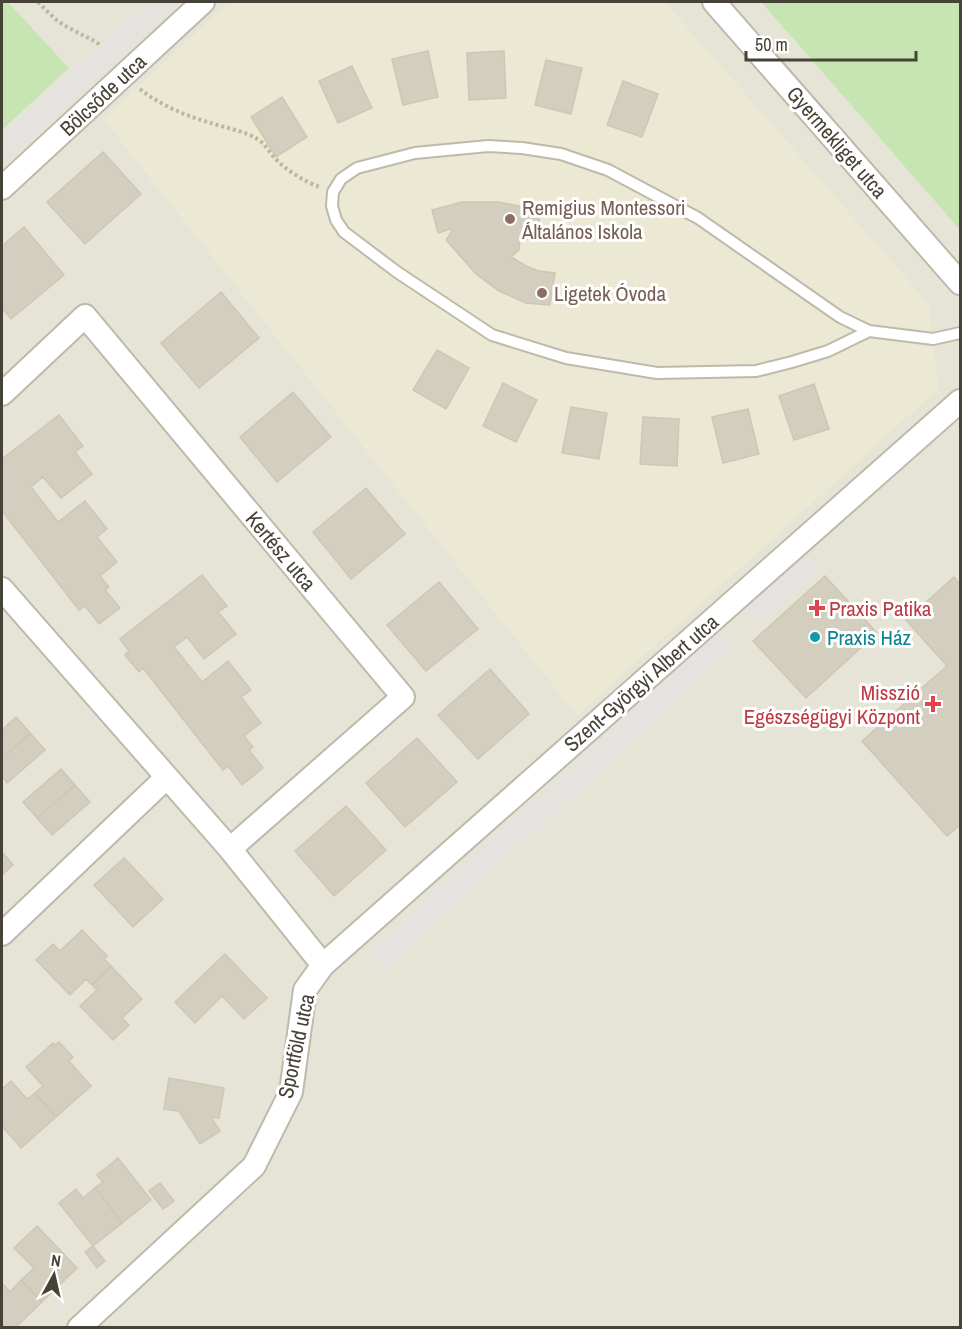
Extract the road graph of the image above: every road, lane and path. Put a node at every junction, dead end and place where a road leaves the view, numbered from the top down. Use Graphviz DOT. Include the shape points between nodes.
graph roads {
  1 [pos="38,2"];
  2 [pos="203,2"];
  3 [pos="714,2"];
  4 [pos="100,45"];
  5 [pos="137,87"];
  6 [pos="2,188"];
  7 [pos="333,192"];
  8 [pos="960,283"];
  9 [pos="869,331"];
  10 [pos="960,333"];
  11 [pos="2,394"];
  12 [pos="960,401"];
  13 [pos="2,589"];
  14 [pos="166,778"];
  15 [pos="230,849"];
  16 [pos="2,934"];
  17 [pos="322,965"];
  18 [pos="80,1328"];
  1 -- 4 [label="path" via="70,29"];
  2 -- 6 [label="street, Bölcsőde utca"];
  3 -- 8 [label="street, Gyermekliget utca"];
  5 -- 7 [label="path" via="178,111 248,134 261,141 275,159 297,176"];
  7 -- 9 [label="lane" via="341,179 357,168 415,153 488,146 561,154 608,170 698,218 840,317"];
  7 -- 9 [label="lane" via="332,206 344,232 397,272 492,335 566,358 657,373 756,371 828,351"];
  9 -- 10 [label="lane" via="933,339"];
  11 -- 15 [label="street, Kertész utca" via="85,316 403,697"];
  12 -- 17 [label="street, Szent-Györgyi Albert utca"];
  13 -- 14 [label="street, Sportföld utca"];
  14 -- 15 [label="street, Sportföld utca"];
  14 -- 16 [label="street"];
  15 -- 17 [label="street, Sportföld utca"];
  17 -- 18 [label="street, Sportföld utca" via="305,990 291,1092 254,1166"];
}
